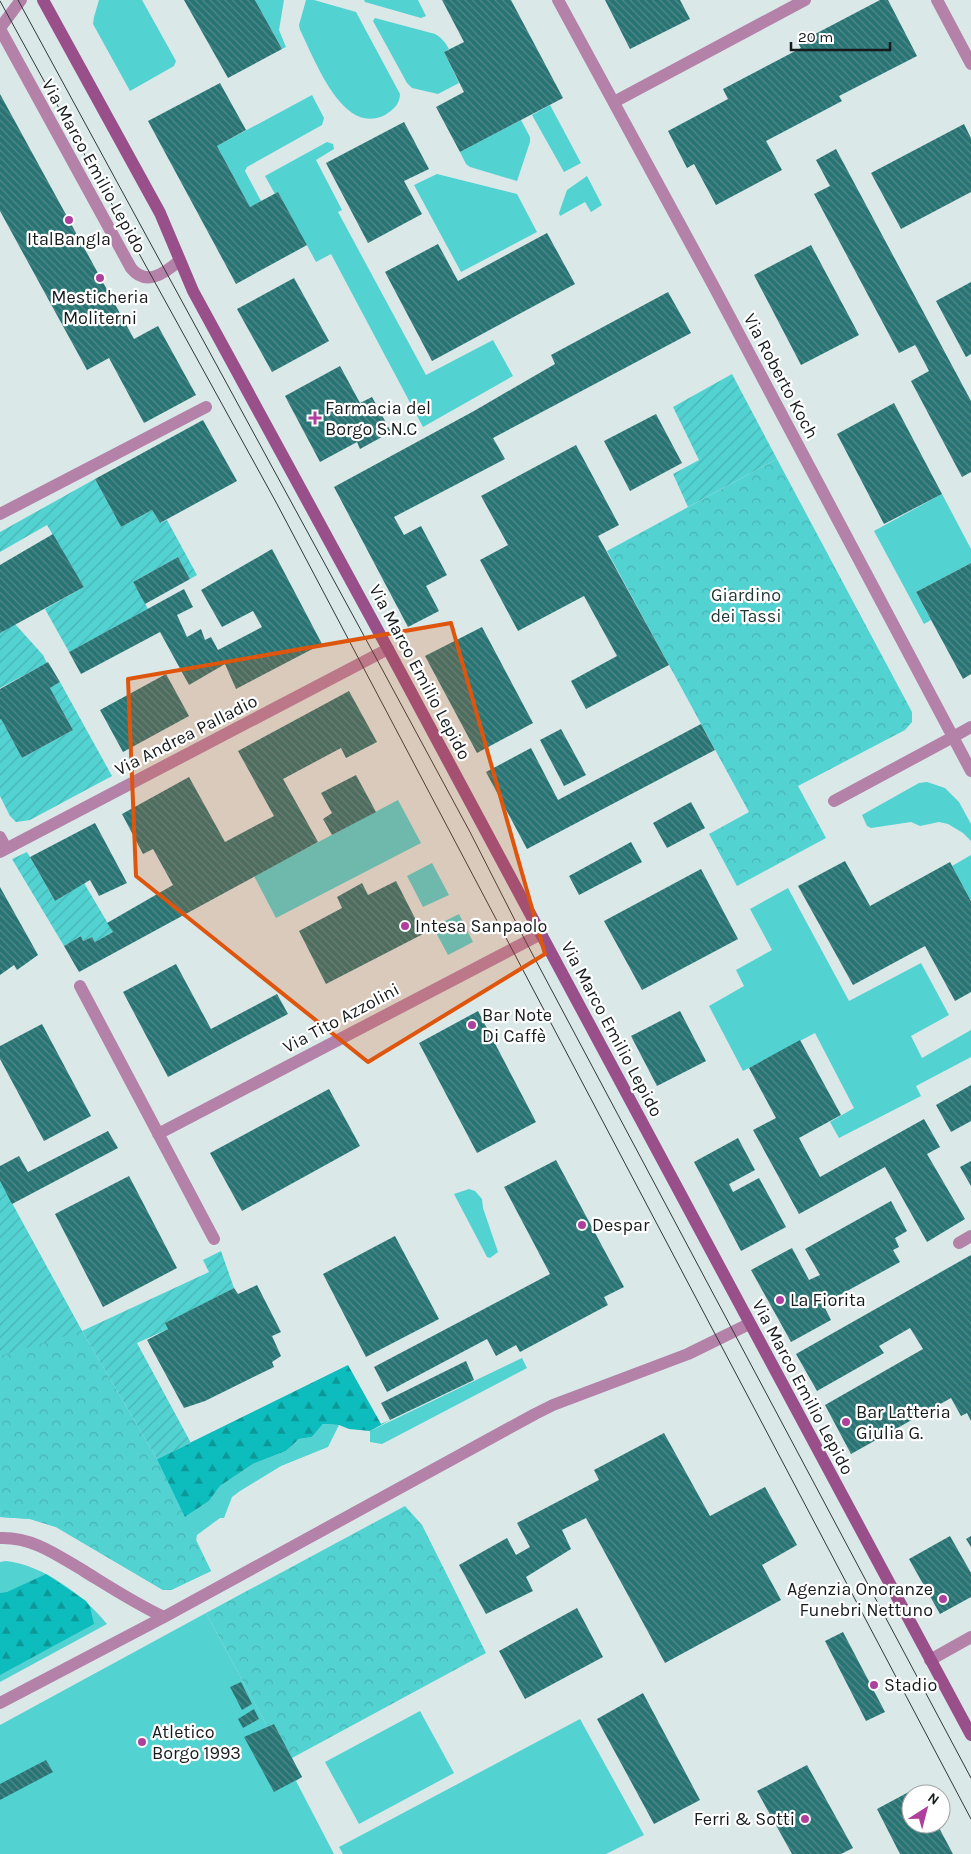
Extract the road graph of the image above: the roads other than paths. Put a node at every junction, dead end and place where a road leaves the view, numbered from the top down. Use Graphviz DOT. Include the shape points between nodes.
graph roads {
  1 [pos="21,0"];
  2 [pos="43,0"];
  3 [pos="558,0"];
  4 [pos="805,0"];
  5 [pos="937,0"];
  6 [pos="0,28"];
  7 [pos="971,64"];
  8 [pos="614,102"];
  9 [pos="179,261"];
  10 [pos="206,407"];
  11 [pos="0,514"];
  12 [pos="388,649"];
  13 [pos="971,727"];
  14 [pos="953,737"];
  15 [pos="971,770"];
  16 [pos="834,802"];
  17 [pos="2,846"];
  18 [pos="541,934"];
  19 [pos="80,986"];
  20 [pos="158,1134"];
  21 [pos="971,1236"];
  22 [pos="214,1239"];
  23 [pos="959,1243"];
  24 [pos="749,1324"];
  25 [pos="0,1538"];
  26 [pos="164,1617"];
  27 [pos="971,1637"];
  28 [pos="930,1660"];
  29 [pos="0,1703"];
  30 [pos="971,1735"];
  1 -- 6 [label="street"];
  2 -- 9 [label="main road, Via Marco Emilio Lepido" via="160,213"];
  3 -- 8 [label="street, Via Roberto Koch"];
  4 -- 8 [label="street"];
  5 -- 7 [label="street"];
  6 -- 9 [label="street, Via Marco Emilio Lepido" via="135,274 150,278"];
  8 -- 14 [label="street, Via Roberto Koch"];
  9 -- 12 [label="main road, Via Marco Emilio Lepido"];
  10 -- 11 [label="street"];
  12 -- 17 [label="street, Via Andrea Palladio"];
  12 -- 18 [label="main road, Via Marco Emilio Lepido"];
  13 -- 14 [label="street"];
  14 -- 15 [label="street, Via Roberto Koch"];
  14 -- 16 [label="street"];
  18 -- 20 [label="street, Via Tito Azzolini"];
  18 -- 24 [label="main road, Via Marco Emilio Lepido"];
  19 -- 20 [label="street"];
  20 -- 22 [label="street"];
  21 -- 23 [label="street"];
  24 -- 26 [label="street" via="688,1354 553,1405"];
  24 -- 28 [label="main road, Via Marco Emilio Lepido"];
  25 -- 26 [label="street" via="28,1541 50,1550 142,1607"];
  26 -- 29 [label="street"];
  27 -- 28 [label="street"];
  28 -- 30 [label="main road, Via Marco Emilio Lepido"];
}
